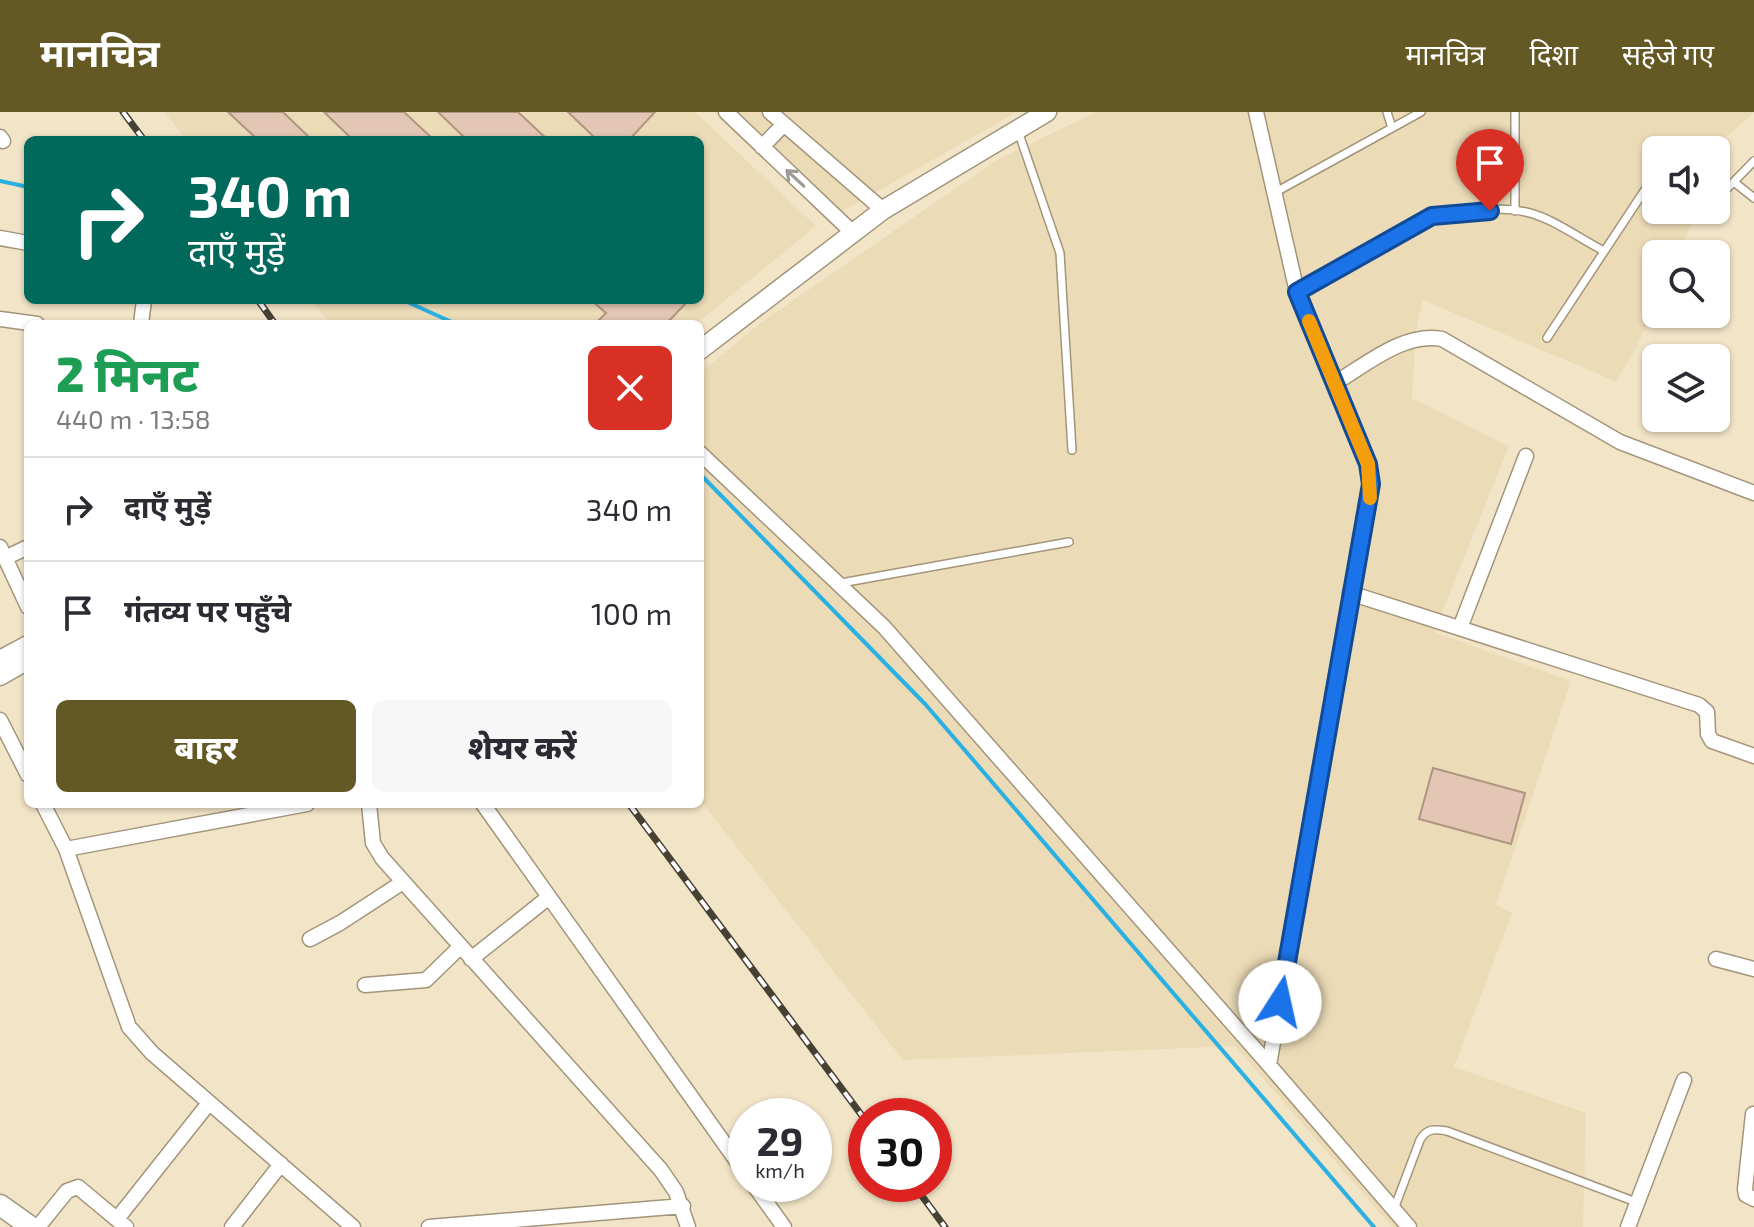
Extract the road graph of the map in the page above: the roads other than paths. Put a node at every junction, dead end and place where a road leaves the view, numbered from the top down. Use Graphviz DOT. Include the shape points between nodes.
graph roads {
  1 [pos="726,112"];
  2 [pos="770,112"];
  3 [pos="1256,112"];
  4 [pos="1387,112"];
  5 [pos="1421,112"];
  6 [pos="1515,112"];
  7 [pos="1032,118"];
  8 [pos="784,124"];
  9 [pos="1392,128"];
  10 [pos="762,147"];
  11 [pos="1754,161"];
  12 [pos="1734,182"];
  13 [pos="1730,186"];
  14 [pos="1274,193"];
  15 [pos="1642,194"];
  16 [pos="1754,198"];
  17 [pos="883,210"];
  18 [pos="1515,211"];
  19 [pos="852,232"];
  20 [pos="0,238"];
  21 [pos="24,242"];
  22 [pos="1604,251"];
  23 [pos="1297,292"];
  24 [pos="0,319"];
  25 [pos="24,322"];
  26 [pos="1547,338"];
  27 [pos="704,347"];
  28 [pos="1335,383"];
  29 [pos="1072,450"];
  30 [pos="1526,456"];
  31 [pos="704,457"];
  32 [pos="1754,493"];
  33 [pos="1069,542"];
  34 [pos="24,548"];
  35 [pos="3,552"];
  36 [pos="841,583"];
  37 [pos="1350,593"];
  38 [pos="24,598"];
  39 [pos="1460,628"];
  40 [pos="24,647"];
  41 [pos="0,660"];
  42 [pos="24,662"];
  43 [pos="0,676"];
  44 [pos="0,720"];
  45 [pos="1754,756"];
  46 [pos="24,767"];
  47 [pos="45,808"];
  48 [pos="270,808"];
  49 [pos="369,808"];
  50 [pos="486,808"];
  51 [pos="66,849"];
  52 [pos="403,882"];
  53 [pos="549,897"];
  54 [pos="310,939"];
  55 [pos="460,947"];
  56 [pos="471,959"];
  57 [pos="1716,959"];
  58 [pos="1754,969"];
  59 [pos="365,985"];
  60 [pos="1269,1065"];
  61 [pos="1684,1080"];
  62 [pos="209,1103"];
  63 [pos="1753,1114"];
  64 [pos="728,1149"];
  65 [pos="281,1164"];
  66 [pos="1754,1199"];
  67 [pos="766,1202"];
  68 [pos="1636,1202"];
  69 [pos="0,1205"];
  70 [pos="683,1206"];
  71 [pos="1394,1209"];
  72 [pos="122,1223"];
  73 [pos="31,1227"];
  74 [pos="38,1227"];
  75 [pos="232,1227"];
  76 [pos="353,1227"];
  77 [pos="429,1227"];
  78 [pos="688,1227"];
  79 [pos="784,1227"];
  80 [pos="1409,1227"];
  81 [pos="1628,1227"];
  1 -- 10 [label="street"];
  2 -- 8 [label="street"];
  3 -- 14 [label="street"];
  4 -- 9 [label="lane"];
  5 -- 9 [label="lane"];
  6 -- 18 [label="lane"];
  7 -- 17 [label="street"];
  7 -- 29 [label="lane" via="1060,253"];
  8 -- 10 [label="street"];
  8 -- 17 [label="street"];
  9 -- 14 [label="lane"];
  19 -- 10 [label="street, one-way"];
  11 -- 12 [label="lane"];
  12 -- 13 [label="lane"];
  12 -- 16 [label="lane"];
  14 -- 23 [label="street"];
  15 -- 22 [label="lane"];
  17 -- 19 [label="street"];
  18 -- 22 [label="lane"];
  18 -- 23 [label="lane" via="1432,216"];
  19 -- 27 [label="street"];
  20 -- 21 [label="street"];
  22 -- 26 [label="lane"];
  23 -- 28 [label="street"];
  24 -- 25 [label="street"];
  28 -- 32 [label="street" via="1406,342 1442,339 1620,442"];
  28 -- 37 [label="street" via="1370,472 1370,498"];
  30 -- 39 [label="street"];
  31 -- 36 [label="street"];
  33 -- 36 [label="lane"];
  34 -- 35 [label="street"];
  35 -- 38 [label="street"];
  36 -- 60 [label="street"];
  37 -- 39 [label="street"];
  37 -- 60 [label="street"];
  39 -- 45 [label="street" via="1699,705 1707,712 1712,741"];
  40 -- 41 [label="street"];
  42 -- 43 [label="street"];
  44 -- 46 [label="street"];
  47 -- 51 [label="street"];
  48 -- 51 [label="street"];
  49 -- 52 [label="street" via="373,843"];
  50 -- 53 [label="street"];
  51 -- 62 [label="street" via="129,1027"];
  52 -- 54 [label="street"];
  52 -- 55 [label="street"];
  53 -- 56 [label="street"];
  53 -- 64 [label="street"];
  55 -- 56 [label="street"];
  55 -- 59 [label="street" via="426,980"];
  56 -- 70 [label="street" via="661,1170"];
  57 -- 58 [label="street"];
  60 -- 71 [label="street"];
  61 -- 68 [label="street"];
  62 -- 65 [label="street"];
  62 -- 72 [label="street"];
  63 -- 66 [label="street" via="1745,1189"];
  65 -- 75 [label="street"];
  65 -- 76 [label="street"];
  67 -- 79 [label="street"];
  68 -- 71 [label="lane" via="1432,1129 1420,1140"];
  68 -- 81 [label="street"];
  69 -- 73 [label="main road"];
  70 -- 77 [label="street"];
  70 -- 78 [label="street"];
  71 -- 80 [label="street"];
  72 -- 74 [label="street" via="72,1187"];
}
